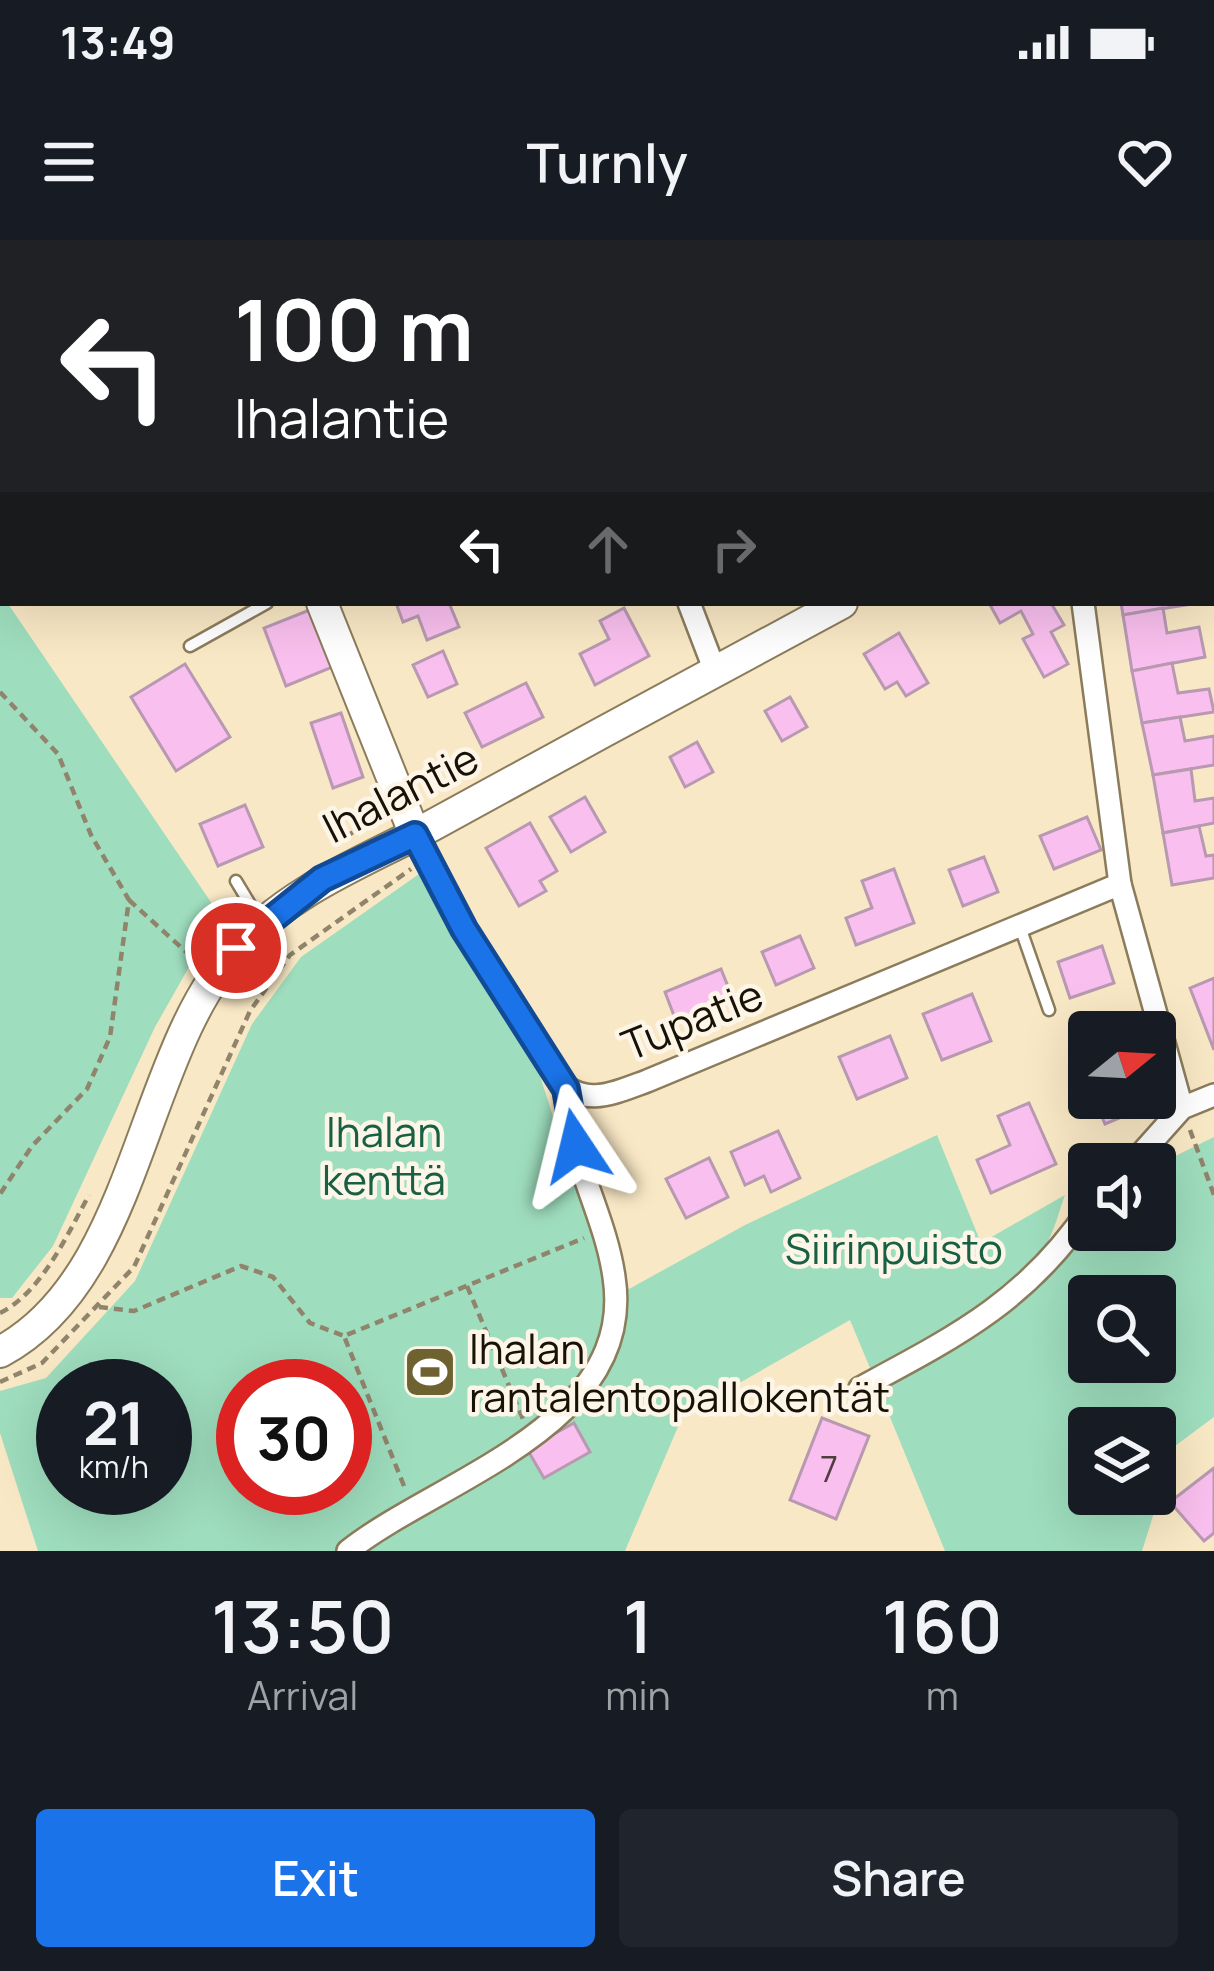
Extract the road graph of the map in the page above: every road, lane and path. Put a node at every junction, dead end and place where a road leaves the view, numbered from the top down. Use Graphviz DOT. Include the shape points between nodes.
graph roads {
  1 [pos="262,606"];
  2 [pos="323,606"];
  3 [pos="690,606"];
  4 [pos="836,606"];
  5 [pos="1083,606"];
  6 [pos="190,646"];
  7 [pos="716,671"];
  8 [pos="0,692"];
  9 [pos="416,850"];
  10 [pos="236,881"];
  11 [pos="1120,884"];
  12 [pos="129,900"];
  13 [pos="261,923"];
  14 [pos="1020,927"];
  15 [pos="203,968"];
  16 [pos="1049,1010"];
  17 [pos="566,1089"];
  18 [pos="1214,1095"];
  19 [pos="1182,1108"];
  20 [pos="1151,1143"];
  21 [pos="0,1194"];
  22 [pos="1214,1195"];
  23 [pos="600,1231"];
  24 [pos="1068,1240"];
  25 [pos="466,1286"];
  26 [pos="99,1307"];
  27 [pos="344,1336"];
  28 [pos="0,1352"];
  29 [pos="0,1382"];
  30 [pos="860,1388"];
  31 [pos="531,1437"];
  32 [pos="413,1509"];
  33 [pos="348,1551"];
  1 -- 6 [label="lane"];
  2 -- 9 [label="street"];
  3 -- 7 [label="street"];
  4 -- 7 [label="street, Ihalantie"];
  5 -- 11 [label="street"];
  7 -- 9 [label="street, Ihalantie"];
  8 -- 12 [label="path" via="58,754 91,836"];
  9 -- 13 [label="street, Ihalantie" via="322,879"];
  9 -- 17 [label="street"];
  9 -- 26 [label="path" via="290,955 268,983 154,1230"];
  10 -- 13 [label="lane"];
  11 -- 14 [label="street, Tupatie"];
  11 -- 19 [label="street"];
  12 -- 15 [label="path"];
  12 -- 21 [label="path" via="118,1002 103,1054 87,1090 32,1146"];
  13 -- 28 [label="street, Ihalantie" via="198,1011 82,1276 39,1326"];
  14 -- 16 [label="lane"];
  14 -- 17 [label="street, Tupatie" via="611,1094 592,1098"];
  17 -- 23 [label="street"];
  18 -- 19 [label="street"];
  19 -- 20 [label="street"];
  19 -- 22 [label="path"];
  23 -- 25 [label="path"];
  23 -- 31 [label="street" via="614,1277 608,1338 590,1380"];
  24 -- 30 [label="street" via="1002,1307"];
  25 -- 27 [label="path"];
  25 -- 31 [label="path"];
  26 -- 27 [label="path" via="134,1311 241,1266 273,1277 310,1323"];
  26 -- 29 [label="path" via="42,1363"];
  27 -- 32 [label="path"];
  31 -- 32 [label="street"];
  32 -- 33 [label="street"];
}
